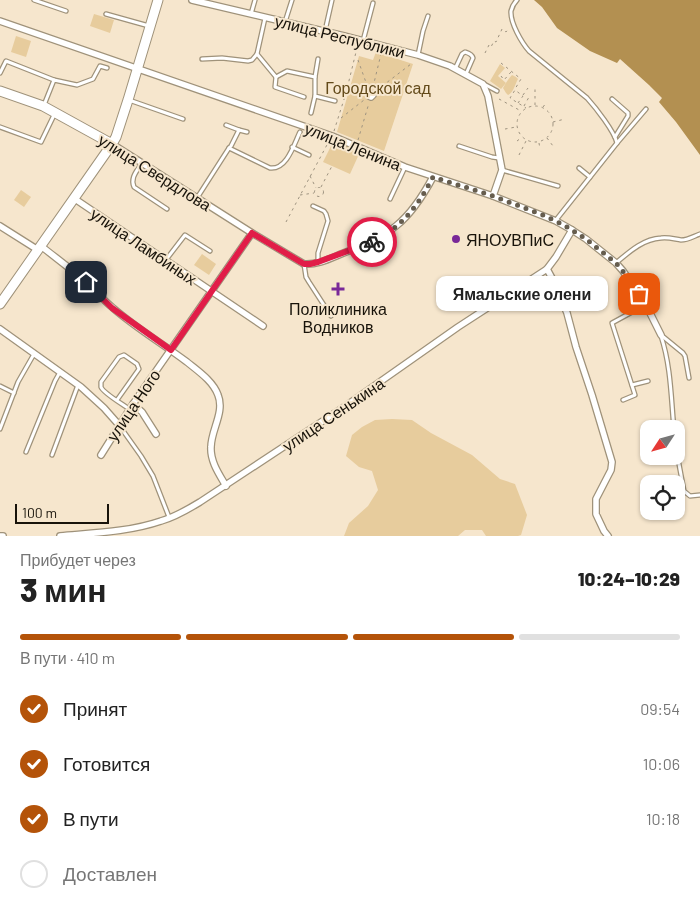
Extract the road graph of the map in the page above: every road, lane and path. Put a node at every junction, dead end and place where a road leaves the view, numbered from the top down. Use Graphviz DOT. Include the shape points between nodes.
graph roads {
  1 [pos="34,0"];
  2 [pos="158,0"];
  3 [pos="192,0"];
  4 [pos="255,0"];
  5 [pos="292,0"];
  6 [pos="332,0"];
  7 [pos="517,0"];
  8 [pos="373,3"];
  9 [pos="66,11"];
  10 [pos="106,14"];
  11 [pos="251,14"];
  12 [pos="428,16"];
  13 [pos="266,18"];
  14 [pos="0,21"];
  15 [pos="285,22"];
  16 [pos="514,25"];
  17 [pos="150,26"];
  18 [pos="325,31"];
  19 [pos="363,41"];
  20 [pos="357,48"];
  21 [pos="485,53"];
  22 [pos="257,54"];
  23 [pos="382,54"];
  24 [pos="418,54"];
  25 [pos="202,59"];
  26 [pos="318,60"];
  27 [pos="358,60"];
  28 [pos="501,63"];
  29 [pos="411,64"];
  30 [pos="106,68"];
  31 [pos="137,68"];
  32 [pos="455,69"];
  33 [pos="0,72"];
  34 [pos="512,72"];
  35 [pos="466,74"];
  36 [pos="501,76"];
  37 [pos="276,77"];
  38 [pos="315,77"];
  39 [pos="54,80"];
  40 [pos="483,84"];
  41 [pos="528,88"];
  42 [pos="535,88"];
  43 [pos="515,90"];
  44 [pos="0,91"];
  45 [pos="497,92"];
  46 [pos="371,95"];
  47 [pos="315,96"];
  48 [pos="523,96"];
  49 [pos="304,97"];
  50 [pos="529,97"];
  51 [pos="499,99"];
  52 [pos="612,99"];
  53 [pos="128,100"];
  54 [pos="335,101"];
  55 [pos="518,103"];
  56 [pos="546,103"];
  57 [pos="43,106"];
  58 [pos="523,106"];
  59 [pos="535,106"];
  60 [pos="526,108"];
  61 [pos="543,108"];
  62 [pos="646,109"];
  63 [pos="522,111"];
  64 [pos="55,112"];
  65 [pos="310,113"];
  66 [pos="341,118"];
  67 [pos="182,119"];
  68 [pos="565,119"];
  69 [pos="553,122"];
  70 [pos="226,125"];
  71 [pos="0,127"];
  72 [pos="517,127"];
  73 [pos="505,129"];
  74 [pos="239,130"];
  75 [pos="247,132"];
  76 [pos="300,132"];
  77 [pos="332,136"];
  78 [pos="522,137"];
  79 [pos="615,137"];
  80 [pos="547,138"];
  81 [pos="358,140"];
  82 [pos="517,141"];
  83 [pos="526,141"];
  84 [pos="539,142"];
  85 [pos="112,144"];
  86 [pos="617,144"];
  87 [pos="459,146"];
  88 [pos="553,146"];
  89 [pos="292,147"];
  90 [pos="229,148"];
  91 [pos="540,150"];
  92 [pos="310,155"];
  93 [pos="519,155"];
  94 [pos="500,158"];
  95 [pos="142,163"];
  96 [pos="332,166"];
  97 [pos="405,167"];
  98 [pos="579,168"];
  99 [pos="502,170"];
  100 [pos="310,176"];
  101 [pos="433,177"];
  102 [pos="590,177"];
  103 [pos="558,186"];
  104 [pos="316,188"];
  105 [pos="321,188"];
  106 [pos="315,193"];
  107 [pos="300,195"];
  108 [pos="493,196"];
  109 [pos="197,198"];
  110 [pos="75,199"];
  111 [pos="390,200"];
  112 [pos="313,206"];
  113 [pos="167,210"];
  114 [pos="556,220"];
  115 [pos="286,222"];
  116 [pos="0,226"];
  117 [pos="572,230"];
  118 [pos="252,233"];
  119 [pos="700,234"];
  120 [pos="39,248"];
  121 [pos="210,251"];
  122 [pos="165,261"];
  123 [pos="318,262"];
  124 [pos="616,263"];
  125 [pos="304,264"];
  126 [pos="547,269"];
  127 [pos="211,292"];
  128 [pos="0,304"];
  129 [pos="646,304"];
  130 [pos="331,316"];
  131 [pos="263,326"];
  132 [pos="0,329"];
  133 [pos="661,335"];
  134 [pos="171,350"];
  135 [pos="34,354"];
  136 [pos="61,372"];
  137 [pos="689,378"];
  138 [pos="648,381"];
  139 [pos="78,385"];
  140 [pos="632,385"];
  141 [pos="0,386"];
  142 [pos="14,393"];
  143 [pos="117,400"];
  144 [pos="623,400"];
  145 [pos="132,406"];
  146 [pos="673,420"];
  147 [pos="119,425"];
  148 [pos="0,429"];
  149 [pos="156,434"];
  150 [pos="26,452"];
  151 [pos="52,455"];
  152 [pos="100,455"];
  153 [pos="679,465"];
  154 [pos="226,486"];
  155 [pos="700,495"];
  156 [pos="170,518"];
  157 [pos="60,536"];
  158 [pos="608,536"];
  1 -- 9 [label="lane"];
  2 -- 17 [label="street"];
  3 -- 11 [label="street, улица Республики"];
  4 -- 11 [label="lane"];
  5 -- 15 [label="lane"];
  6 -- 18 [label="lane"];
  7 -- 16 [label="lane" via="511,8"];
  8 -- 19 [label="lane"];
  10 -- 17 [label="lane"];
  11 -- 13 [label="street, улица Республики"];
  12 -- 24 [label="lane"];
  13 -- 15 [label="street, улица Республики"];
  13 -- 22 [label="lane"];
  14 -- 31 [label="street, улица Ленина"];
  15 -- 18 [label="street, улица Республики"];
  16 -- 21 [label="path" via="506,32 502,29 496,42 488,46"];
  16 -- 79 [label="lane" via="529,51 593,104"];
  17 -- 31 [label="street"];
  18 -- 19 [label="street, улица Республики"];
  19 -- 24 [label="street, улица Республики"];
  20 -- 77 [label="path"];
  22 -- 25 [label="lane" via="248,61"];
  22 -- 37 [label="lane"];
  23 -- 46 [label="path"];
  24 -- 32 [label="street, улица Республики"];
  26 -- 38 [label="lane"];
  27 -- 46 [label="path"];
  28 -- 34 [label="path"];
  29 -- 46 [label="path"];
  30 -- 39 [label="lane" via="100,66 93,80 77,85"];
  31 -- 53 [label="street"];
  31 -- 77 [label="street, улица Ленина"];
  32 -- 35 [label="street, улица Республики"];
  32 -- 35 [label="lane" via="462,54 467,52 473,58"];
  33 -- 39 [label="lane" via="6,61"];
  34 -- 36 [label="path" via="504,80"];
  34 -- 43 [label="path" via="521,79"];
  35 -- 40 [label="street, улица Республики"];
  37 -- 38 [label="lane" via="287,71"];
  37 -- 49 [label="lane" via="275,87"];
  38 -- 47 [label="lane"];
  39 -- 57 [label="lane"];
  40 -- 45 [label="lane"];
  40 -- 94 [label="street"];
  41 -- 48 [label="path"];
  42 -- 59 [label="path"];
  43 -- 48 [label="path"];
  43 -- 55 [label="path" via="510,98"];
  44 -- 57 [label="street, улица Свердлова"];
  46 -- 66 [label="path"];
  46 -- 81 [label="path"];
  47 -- 54 [label="lane"];
  47 -- 65 [label="lane"];
  48 -- 55 [label="path"];
  50 -- 58 [label="path"];
  51 -- 63 [label="path"];
  52 -- 79 [label="lane" via="628,113"];
  53 -- 67 [label="lane"];
  53 -- 85 [label="street"];
  55 -- 58 [label="path"];
  56 -- 61 [label="path"];
  57 -- 64 [label="street, улица Свердлова"];
  58 -- 60 [label="path"];
  59 -- 60 [label="path"];
  59 -- 61 [label="path"];
  60 -- 63 [label="path"];
  61 -- 69 [label="path"];
  62 -- 86 [label="lane"];
  63 -- 72 [label="path" via="517,118"];
  64 -- 71 [label="lane" via="41,142"];
  64 -- 85 [label="street, улица Свердлова"];
  68 -- 69 [label="path"];
  69 -- 80 [label="path"];
  70 -- 74 [label="lane"];
  72 -- 73 [label="path"];
  72 -- 78 [label="path"];
  74 -- 75 [label="lane"];
  74 -- 90 [label="lane"];
  76 -- 89 [label="lane"];
  77 -- 97 [label="street, улица Ленина"];
  77 -- 100 [label="path"];
  78 -- 82 [label="path"];
  78 -- 83 [label="path"];
  79 -- 86 [label="lane"];
  80 -- 84 [label="path"];
  80 -- 88 [label="path"];
  83 -- 84 [label="path"];
  83 -- 93 [label="path"];
  84 -- 91 [label="path"];
  85 -- 95 [label="street, улица Свердлова"];
  85 -- 110 [label="street"];
  86 -- 102 [label="lane"];
  87 -- 94 [label="lane"];
  89 -- 90 [label="lane" via="282,166 276,169"];
  89 -- 92 [label="lane"];
  90 -- 109 [label="lane"];
  94 -- 99 [label="street"];
  95 -- 109 [label="street, улица Свердлова"];
  95 -- 113 [label="lane" via="132,184"];
  96 -- 105 [label="path"];
  97 -- 101 [label="street, улица Ленина"];
  97 -- 111 [label="lane"];
  98 -- 102 [label="lane"];
  99 -- 103 [label="lane"];
  99 -- 108 [label="street"];
  100 -- 104 [label="path"];
  100 -- 107 [label="path"];
  101 -- 108 [label="street, улица Ленина"];
  101 -- 123 [label="street" via="413,210 393,229 368,244"];
  102 -- 114 [label="lane"];
  104 -- 105 [label="path"];
  104 -- 106 [label="path"];
  105 -- 106 [label="path" via="324,191 322,196"];
  106 -- 107 [label="path"];
  107 -- 115 [label="path"];
  108 -- 114 [label="street, улица Ленина"];
  109 -- 118 [label="street, улица Свердлова"];
  110 -- 120 [label="street"];
  110 -- 122 [label="street, улица Ламбиных"];
  112 -- 123 [label="lane" via="324,211 328,221"];
  114 -- 117 [label="street, улица Ленина"];
  116 -- 120 [label="street"];
  117 -- 124 [label="street, улица Ленина"];
  117 -- 126 [label="street, улица Сенькина"];
  118 -- 125 [label="street, улица Свердлова"];
  118 -- 127 [label="street, улица Ного"];
  119 -- 124 [label="lane" via="681,240 653,239 636,247"];
  120 -- 128 [label="street"];
  120 -- 134 [label="street" via="86,282 112,308"];
  121 -- 122 [label="lane" via="184,235"];
  122 -- 127 [label="street, улица Ламбиных"];
  123 -- 125 [label="street"];
  124 -- 129 [label="street, улица Ленина"];
  125 -- 130 [label="lane" via="306,277"];
  126 -- 154 [label="street, улица Сенькина"];
  126 -- 158 [label="street" via="568,313 612,462 596,499 596,514"];
  127 -- 131 [label="street, улица Ламбиных"];
  127 -- 134 [label="street, улица Ного"];
  129 -- 133 [label="street, улица Ленина"];
  129 -- 140 [label="lane" via="612,322"];
  132 -- 135 [label="street"];
  133 -- 137 [label="lane" via="685,356"];
  133 -- 146 [label="lane" via="670,376"];
  134 -- 145 [label="street, улица Ного"];
  134 -- 154 [label="street" via="199,371 218,394 219,410 210,450"];
  135 -- 136 [label="street"];
  135 -- 142 [label="lane"];
  136 -- 139 [label="street"];
  136 -- 150 [label="lane" via="54,381"];
  138 -- 140 [label="lane"];
  139 -- 147 [label="street"];
  139 -- 151 [label="lane"];
  140 -- 144 [label="lane" via="635,396"];
  141 -- 142 [label="lane"];
  142 -- 148 [label="lane"];
  143 -- 143 [label="lane" via="103,390 101,382 119,357 124,355 139,368"];
  143 -- 145 [label="lane"];
  145 -- 147 [label="street, улица Ного"];
  145 -- 149 [label="street" via="142,412"];
  147 -- 152 [label="street, улица Ного"];
  147 -- 156 [label="lane" via="154,476"];
  153 -- 155 [label="lane" via="684,491 690,496"];
  154 -- 156 [label="street, улица Сенькина"];
  156 -- 157 [label="street, улица Сенькина" via="142,526"];
}
